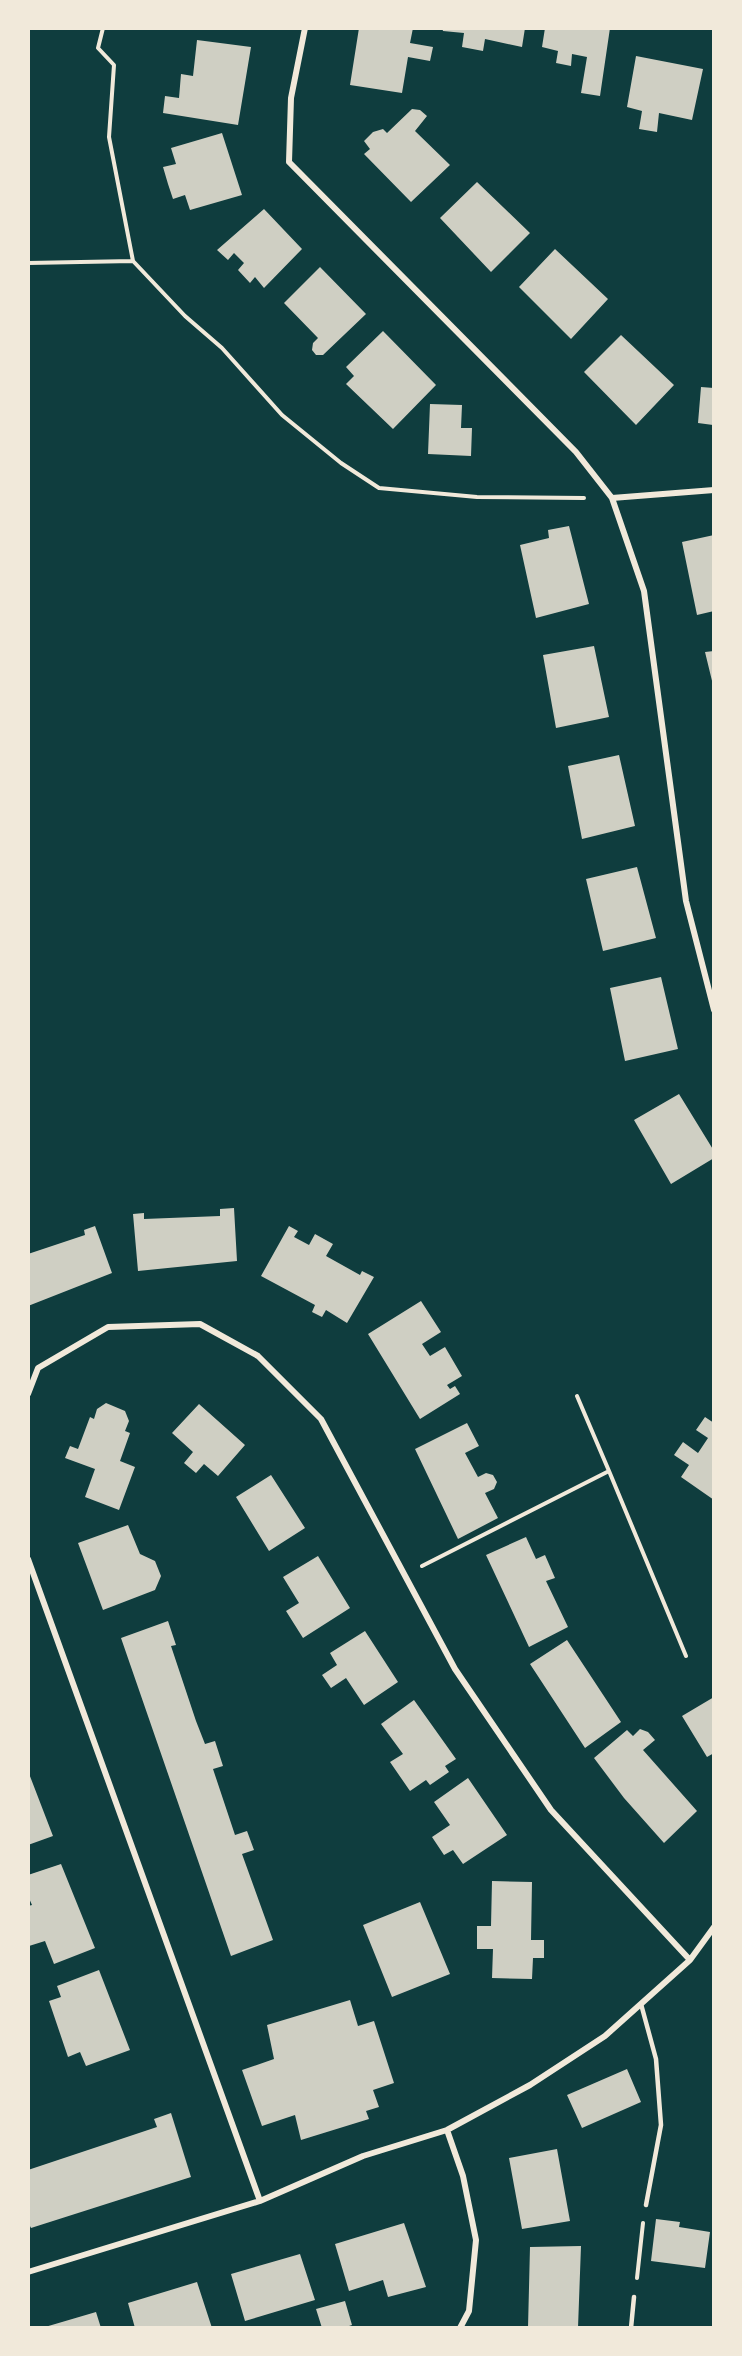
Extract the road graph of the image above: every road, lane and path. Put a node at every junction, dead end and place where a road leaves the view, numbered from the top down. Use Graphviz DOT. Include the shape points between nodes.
graph roads {
  1 [pos="103,28"];
  2 [pos="305,28"];
  3 [pos="133,261"];
  4 [pos="28,263"];
  5 [pos="714,490"];
  6 [pos="612,498"];
  7 [pos="714,1010"];
  8 [pos="28,1394"];
  9 [pos="577,1396"];
  10 [pos="609,1471"];
  11 [pos="28,1559"];
  12 [pos="406,1575"];
  13 [pos="686,1656"];
  14 [pos="714,1927"];
  15 [pos="690,1960"];
  16 [pos="641,2004"];
  17 [pos="447,2130"];
  18 [pos="260,2201"];
  19 [pos="646,2205"];
  20 [pos="28,2272"];
  21 [pos="634,2297"];
  22 [pos="460,2328"];
  23 [pos="631,2328"];
  1 -- 3 [label="path" via="98,48 114,64 109,138"];
  2 -- 6 [label="street" via="291,98 289,162 576,452"];
  3 -- 4 [label="path"];
  3 -- 6 [label="path" via="184,316 222,348 282,415 379,488 477,497"];
  5 -- 6 [label="street"];
  6 -- 7 [label="street" via="644,591 686,901"];
  8 -- 12 [label="street" via="38,1368 108,1327 200,1324 258,1356 321,1419"];
  9 -- 10 [label="path"];
  10 -- 12 [label="path"];
  10 -- 13 [label="path"];
  11 -- 18 [label="street"];
  12 -- 15 [label="street" via="455,1669 551,1810"];
  14 -- 15 [label="street"];
  15 -- 16 [label="street"];
  16 -- 17 [label="street" via="605,2036 530,2085"];
  16 -- 19 [label="lane" via="656,2059 661,2125"];
  17 -- 18 [label="street" via="363,2156"];
  17 -- 22 [label="street" via="464,2176 476,2240 469,2311"];
  18 -- 20 [label="street"];
  19 -- 21 [label="path"];
  21 -- 23 [label="lane"];
}
